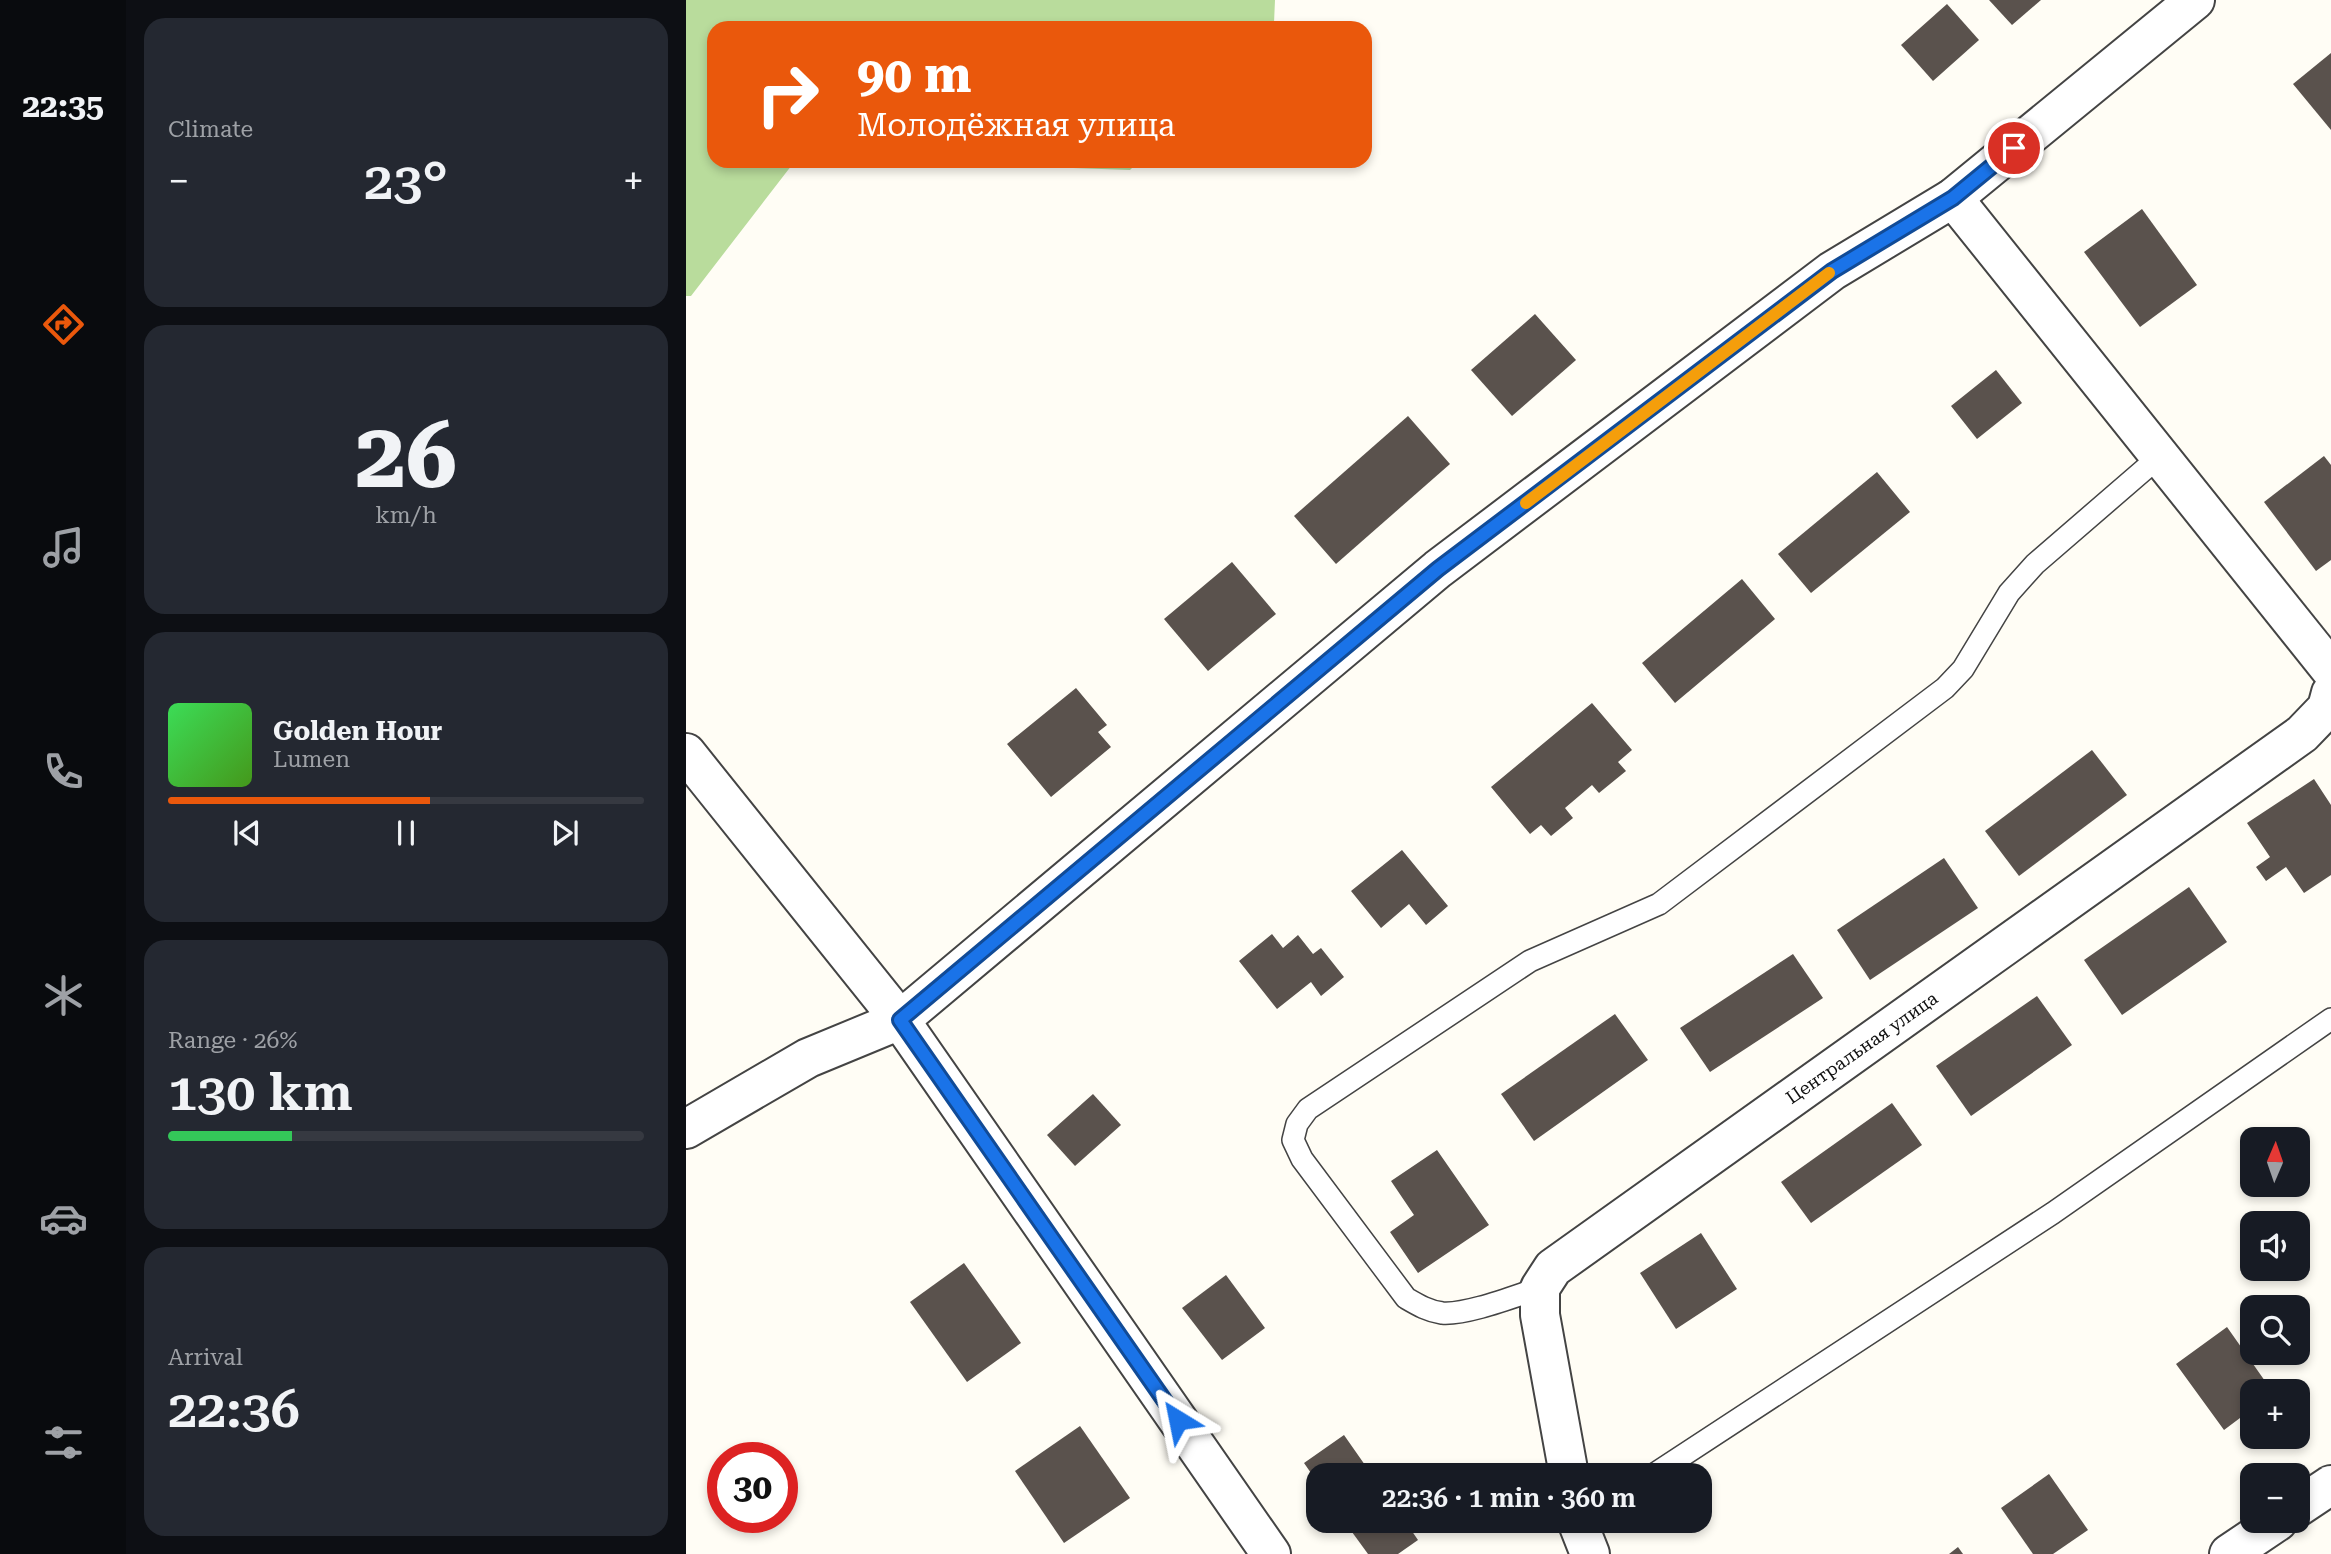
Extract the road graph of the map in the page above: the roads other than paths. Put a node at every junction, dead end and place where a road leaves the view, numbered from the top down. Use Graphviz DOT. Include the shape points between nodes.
graph roads {
  1 [pos="2195,0"];
  2 [pos="1953,198"];
  3 [pos="2160,456"];
  4 [pos="2331,670"];
  5 [pos="2331,693"];
  6 [pos="686,753"];
  7 [pos="2331,1019"];
  8 [pos="900,1020"];
  9 [pos="686,1129"];
  10 [pos="1540,1288"];
  11 [pos="1567,1463"];
  12 [pos="1671,1463"];
  13 [pos="2331,1485"];
  14 [pos="2310,1499"];
  15 [pos="2260,1533"];
  16 [pos="1271,1554"];
  17 [pos="2229,1554"];
  1 -- 2 [label="street"];
  2 -- 3 [label="street"];
  2 -- 8 [label="street" via="1832,271 1438,569"];
  3 -- 4 [label="street"];
  3 -- 10 [label="lane" via="2035,564 2009,593 1963,669 1945,688 1659,904 1530,961 1308,1109 1297,1124 1293,1140 1302,1159 1406,1298 1444,1313"];
  5 -- 10 [label="street, Центральная улица" via="2327,708 2302,734 1553,1268"];
  6 -- 8 [label="street"];
  7 -- 12 [label="lane" via="2053,1213"];
  8 -- 9 [label="street" via="808,1058"];
  8 -- 16 [label="street"];
  10 -- 11 [label="street" via="1540,1315"];
  13 -- 14 [label="street"];
  15 -- 17 [label="street"];
}
